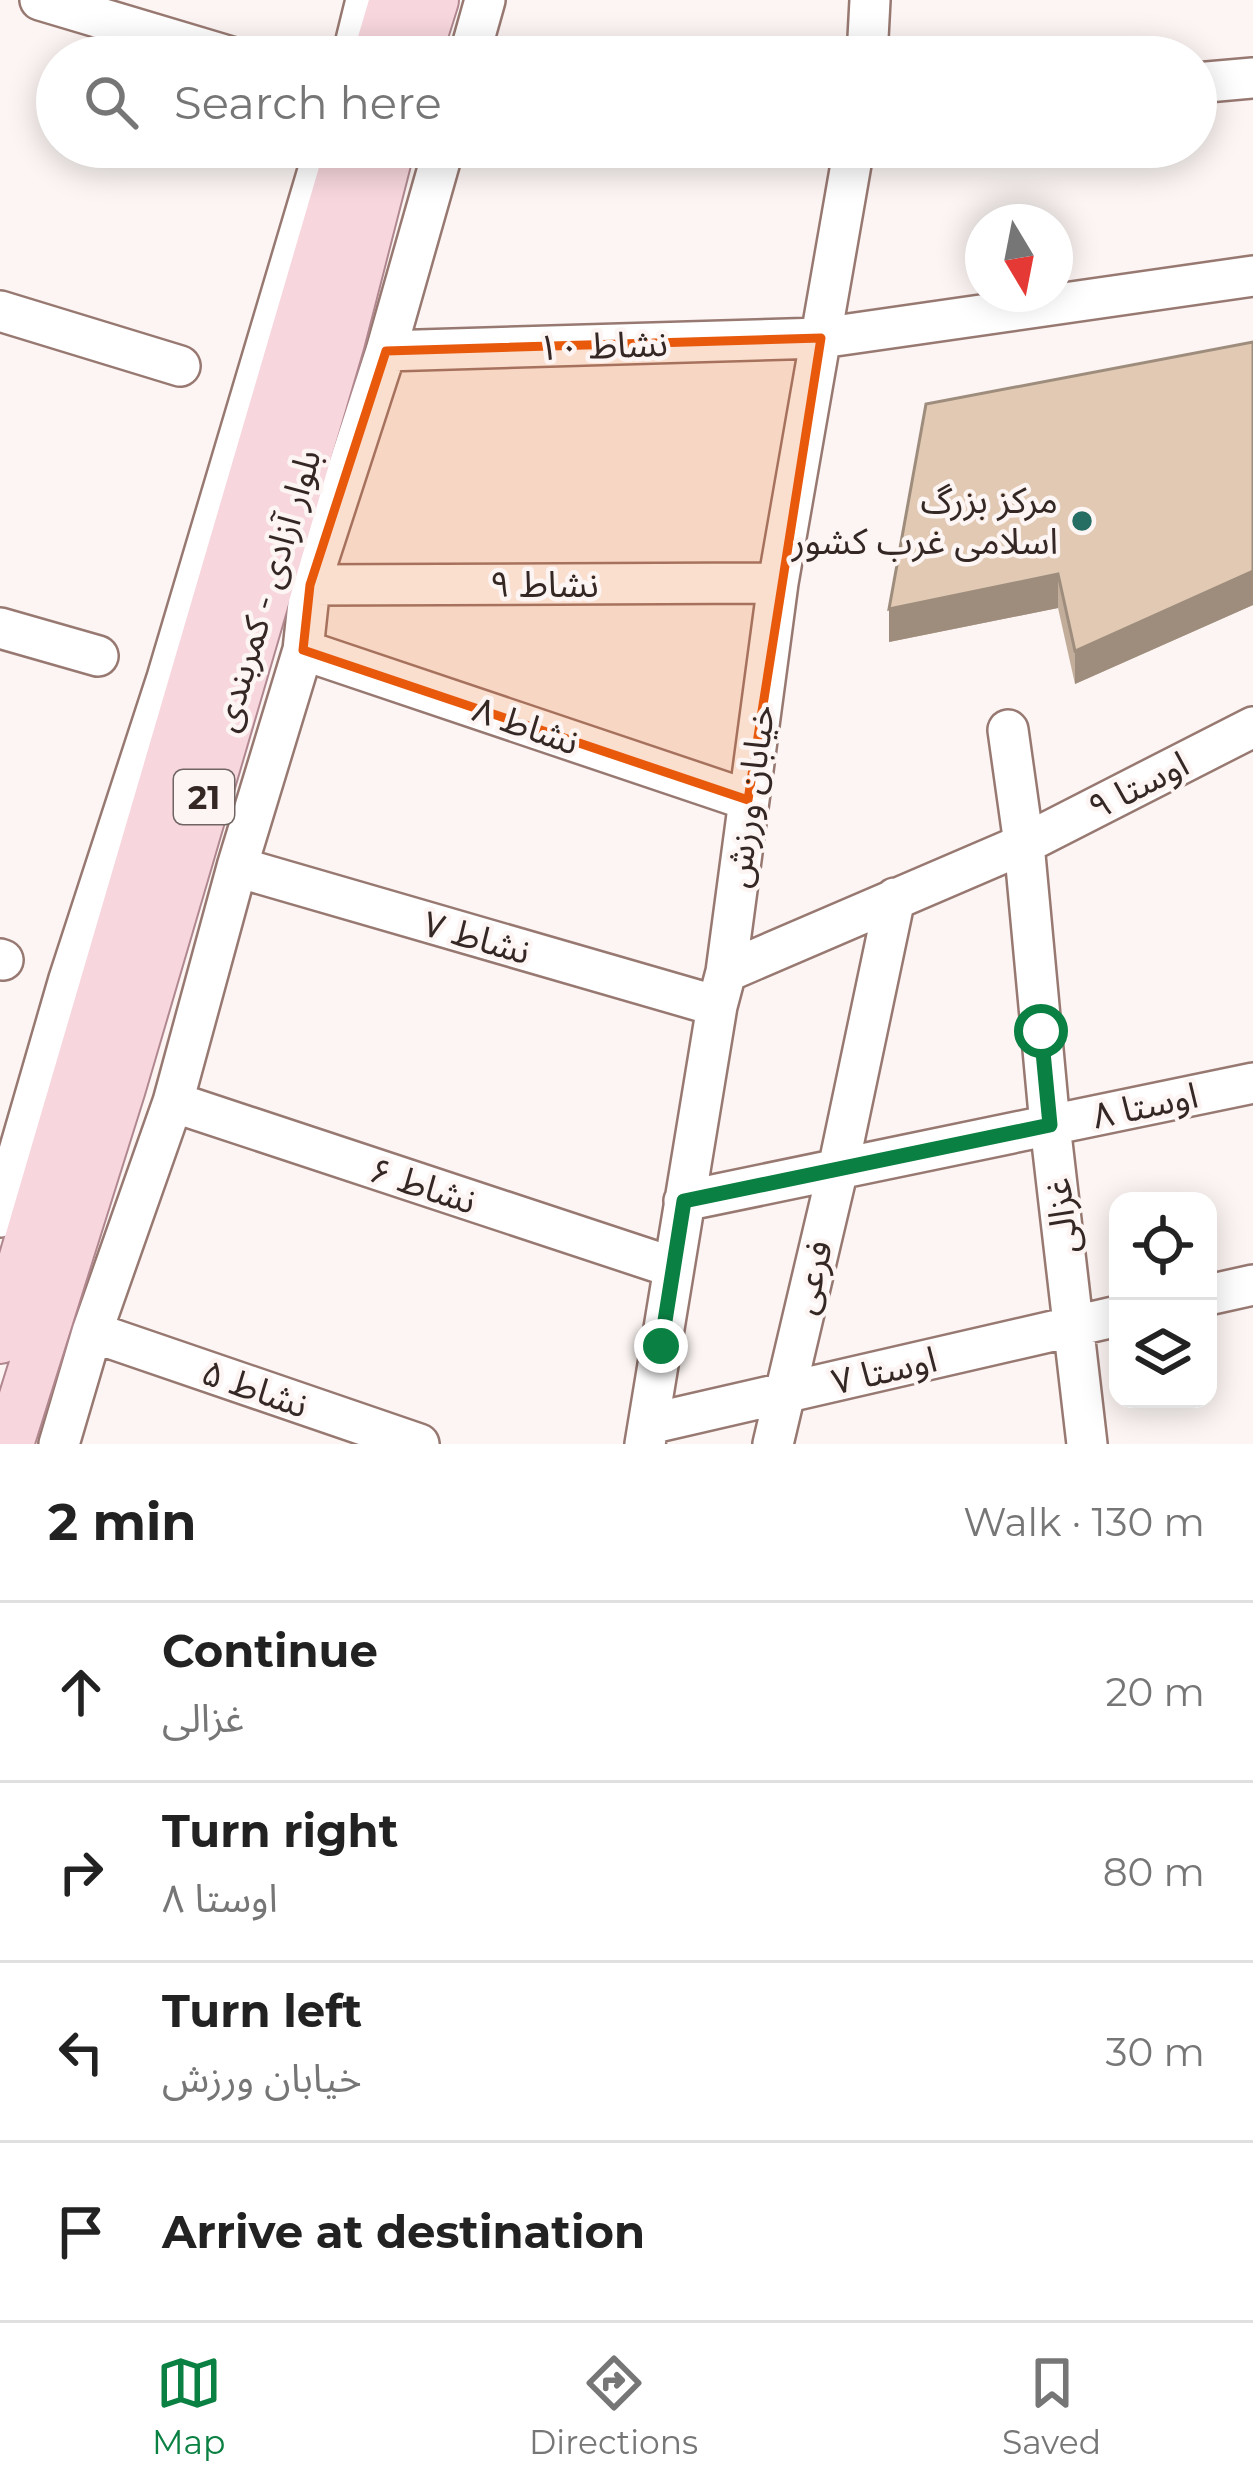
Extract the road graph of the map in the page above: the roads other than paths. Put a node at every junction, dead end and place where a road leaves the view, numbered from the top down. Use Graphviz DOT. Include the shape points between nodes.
graph roads {
  1 [pos="40,0"];
  2 [pos="366,0"];
  3 [pos="394,0"];
  4 [pos="434,0"];
  5 [pos="485,0"];
  6 [pos="870,0"];
  7 [pos="161,36"];
  8 [pos="357,36"];
  9 [pos="383,36"];
  10 [pos="423,36"];
  11 [pos="476,36"];
  12 [pos="868,36"];
  13 [pos="1253,78"];
  14 [pos="1217,81"];
  15 [pos="320,168"];
  16 [pos="344,168"];
  17 [pos="385,168"];
  18 [pos="438,168"];
  19 [pos="850,168"];
  20 [pos="1253,276"];
  21 [pos="0,311"];
  22 [pos="820,338"];
  23 [pos="386,351"];
  24 [pos="180,366"];
  25 [pos="778,583"];
  26 [pos="310,585"];
  27 [pos="0,628"];
  28 [pos="303,650"];
  29 [pos="98,656"];
  30 [pos="1253,727"];
  31 [pos="1008,730"];
  32 [pos="748,800"];
  33 [pos="1024,844"];
  34 [pos="237,867"];
  35 [pos="895,898"];
  36 [pos="722,989"];
  37 [pos="1253,1083"];
  38 [pos="173,1102"];
  39 [pos="1050,1125"];
  40 [pos="838,1169"];
  41 [pos="684,1201"];
  42 [pos="0,1217"];
  43 [pos="672,1267"];
  44 [pos="1253,1285"];
  45 [pos="1217,1293"];
  46 [pos="1109,1318"];
  47 [pos="1074,1326"];
  48 [pos="92,1331"];
  49 [pos="0,1340"];
  50 [pos="782,1394"];
  51 [pos="647,1434"];
  52 [pos="9,1444"];
  53 [pos="59,1444"];
  54 [pos="419,1444"];
  55 [pos="773,1444"];
  56 [pos="1087,1444"];
  1 -- 7 [label="street"];
  2 -- 8 [label="street"];
  3 -- 9 [label="main road"];
  4 -- 10 [label="main road"];
  5 -- 11 [label="street"];
  6 -- 12 [label="street"];
  13 -- 14 [label="street"];
  15 -- 42 [label="street"];
  16 -- 49 [label="main road, بلوار آزادی - کمربندی / 21"];
  17 -- 52 [label="main road, بلوار آزادی - کمربندی / 21" via="121,1088"];
  18 -- 23 [label="street"];
  19 -- 22 [label="street, خیابان ورزش"];
  20 -- 22 [label="street, نشاط ۱۰"];
  21 -- 24 [label="street"];
  22 -- 23 [label="street, نشاط ۱۰"];
  22 -- 25 [label="street, خیابان ورزش"];
  23 -- 26 [label="street"];
  25 -- 26 [label="street, نشاط ۹"];
  25 -- 32 [label="street, خیابان ورزش"];
  26 -- 28 [label="street"];
  27 -- 29 [label="street"];
  28 -- 32 [label="street, نشاط ۸"];
  28 -- 34 [label="street"];
  30 -- 33 [label="street, اوستا ۹"];
  31 -- 33 [label="street, غزالی"];
  32 -- 36 [label="street, خیابان ورزش"];
  33 -- 35 [label="street, اوستا ۹"];
  33 -- 39 [label="street, غزالی"];
  34 -- 36 [label="street, نشاط ۷"];
  34 -- 38 [label="street"];
  35 -- 36 [label="street, اوستا ۹"];
  35 -- 40 [label="street, فرعی"];
  36 -- 41 [label="street, خیابان ورزش"];
  37 -- 39 [label="street, اوستا ۸"];
  38 -- 43 [label="street, نشاط ۶"];
  38 -- 48 [label="street"];
  39 -- 40 [label="street, اوستا ۸"];
  39 -- 47 [label="street, غزالی"];
  40 -- 41 [label="street, اوستا ۸"];
  40 -- 50 [label="street, فرعی"];
  41 -- 43 [label="street, خیابان ورزش"];
  43 -- 51 [label="street, خیابان ورزش"];
  44 -- 45 [label="street"];
  46 -- 47 [label="street, اوستا ۷"];
  47 -- 50 [label="street, اوستا ۷"];
  47 -- 56 [label="street, غزالی"];
  48 -- 53 [label="street"];
  48 -- 54 [label="street, نشاط ۵"];
  50 -- 51 [label="street, اوستا ۷"];
  50 -- 55 [label="street, فرعی"];
}
